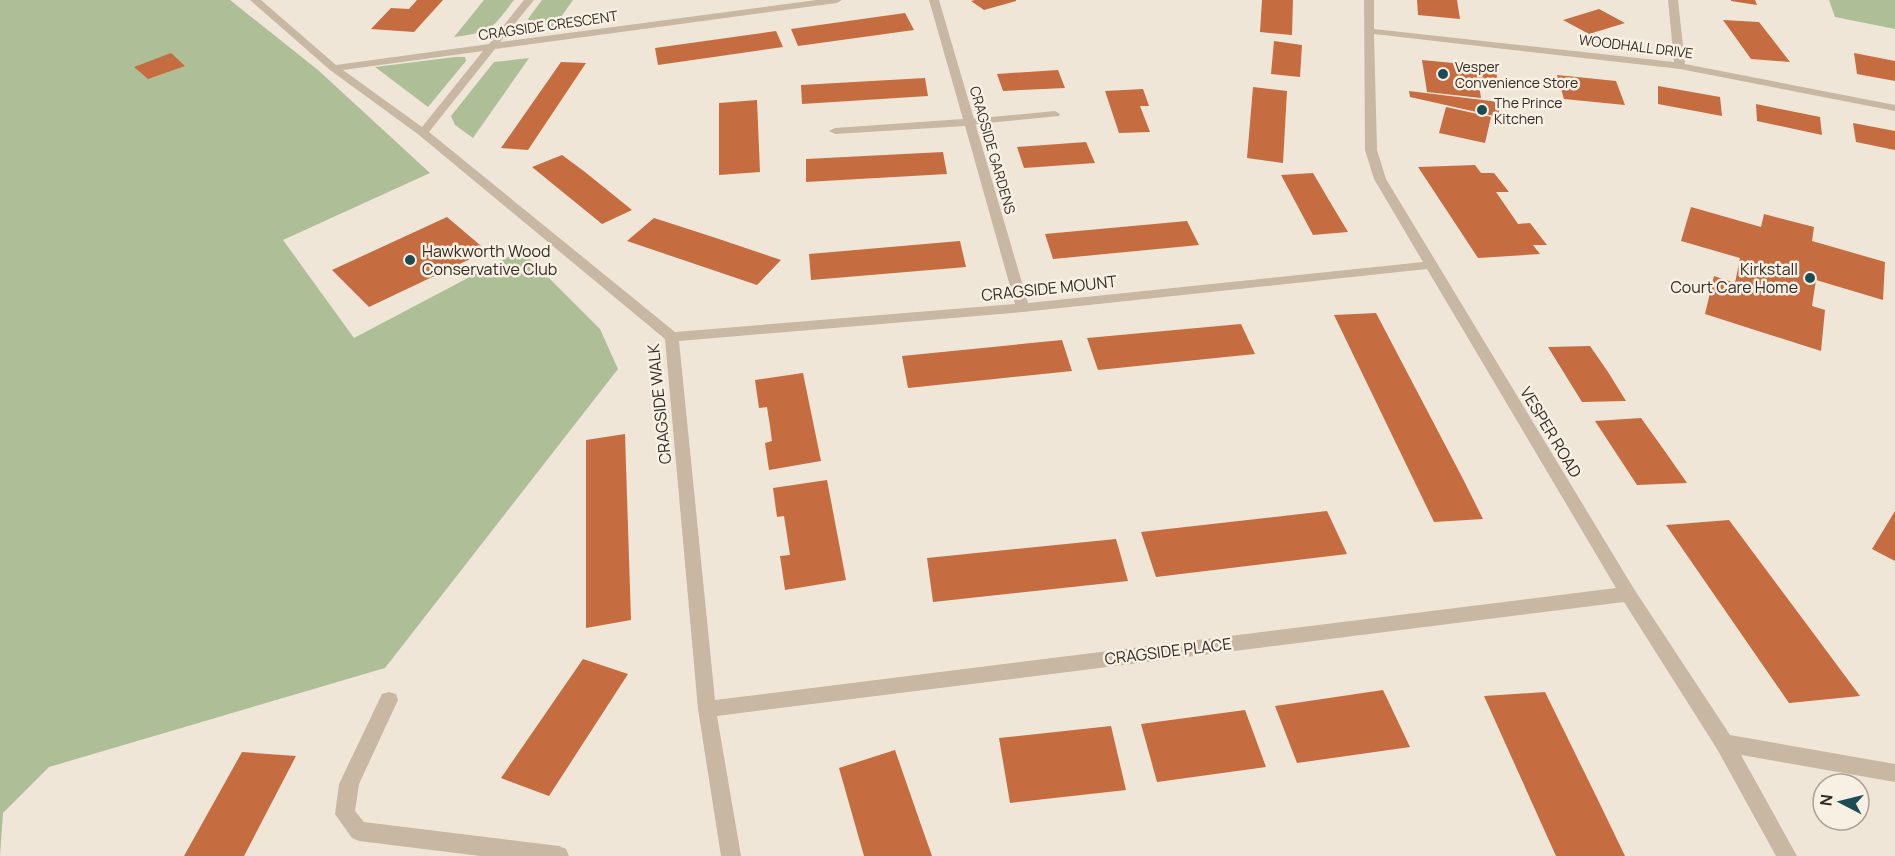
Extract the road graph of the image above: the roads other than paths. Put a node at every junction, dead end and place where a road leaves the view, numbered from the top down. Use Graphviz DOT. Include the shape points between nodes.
graph roads {
  1 [pos="255,0"];
  2 [pos="529,0"];
  3 [pos="837,0"];
  4 [pos="934,0"];
  5 [pos="1369,0"];
  6 [pos="1673,0"];
  7 [pos="1370,31"];
  8 [pos="493,47"];
  9 [pos="1680,66"];
  10 [pos="334,68"];
  11 [pos="1895,108"];
  12 [pos="1055,114"];
  13 [pos="969,122"];
  14 [pos="835,131"];
  15 [pos="423,133"];
  16 [pos="1429,265"];
  17 [pos="1023,308"];
  18 [pos="672,337"];
  19 [pos="1628,594"];
  20 [pos="389,699"];
  21 [pos="707,709"];
  22 [pos="1724,743"];
  23 [pos="1895,773"];
  24 [pos="559,856"];
  25 [pos="730,856"];
  26 [pos="1787,856"];
  1 -- 10 [label="street, CRAGSIDE WALK"];
  2 -- 8 [label="street"];
  3 -- 8 [label="street, CRAGSIDE CRESCENT"];
  4 -- 13 [label="street, CRAGSIDE GARDENS"];
  5 -- 7 [label="street, VESPER ROAD"];
  6 -- 9 [label="street"];
  7 -- 9 [label="street, WOODHALL DRIVE"];
  7 -- 16 [label="street, VESPER ROAD" via="1371,150 1380,180"];
  8 -- 10 [label="street, CRAGSIDE CRESCENT"];
  8 -- 15 [label="street"];
  9 -- 11 [label="street, WOODHALL DRIVE"];
  10 -- 15 [label="street, CRAGSIDE WALK"];
  12 -- 13 [label="street"];
  13 -- 14 [label="street"];
  13 -- 17 [label="street, CRAGSIDE GARDENS"];
  15 -- 18 [label="street, CRAGSIDE WALK"];
  16 -- 17 [label="street, CRAGSIDE MOUNT"];
  16 -- 19 [label="street, VESPER ROAD"];
  17 -- 18 [label="street, CRAGSIDE MOUNT"];
  18 -- 21 [label="street, CRAGSIDE WALK"];
  19 -- 21 [label="street, CRAGSIDE PLACE"];
  19 -- 22 [label="street, VESPER ROAD"];
  20 -- 24 [label="street" via="349,784 345,814 359,831"];
  21 -- 25 [label="street, CRAGSIDE WALK"];
  22 -- 23 [label="street"];
  22 -- 26 [label="street, VESPER ROAD"];
}
